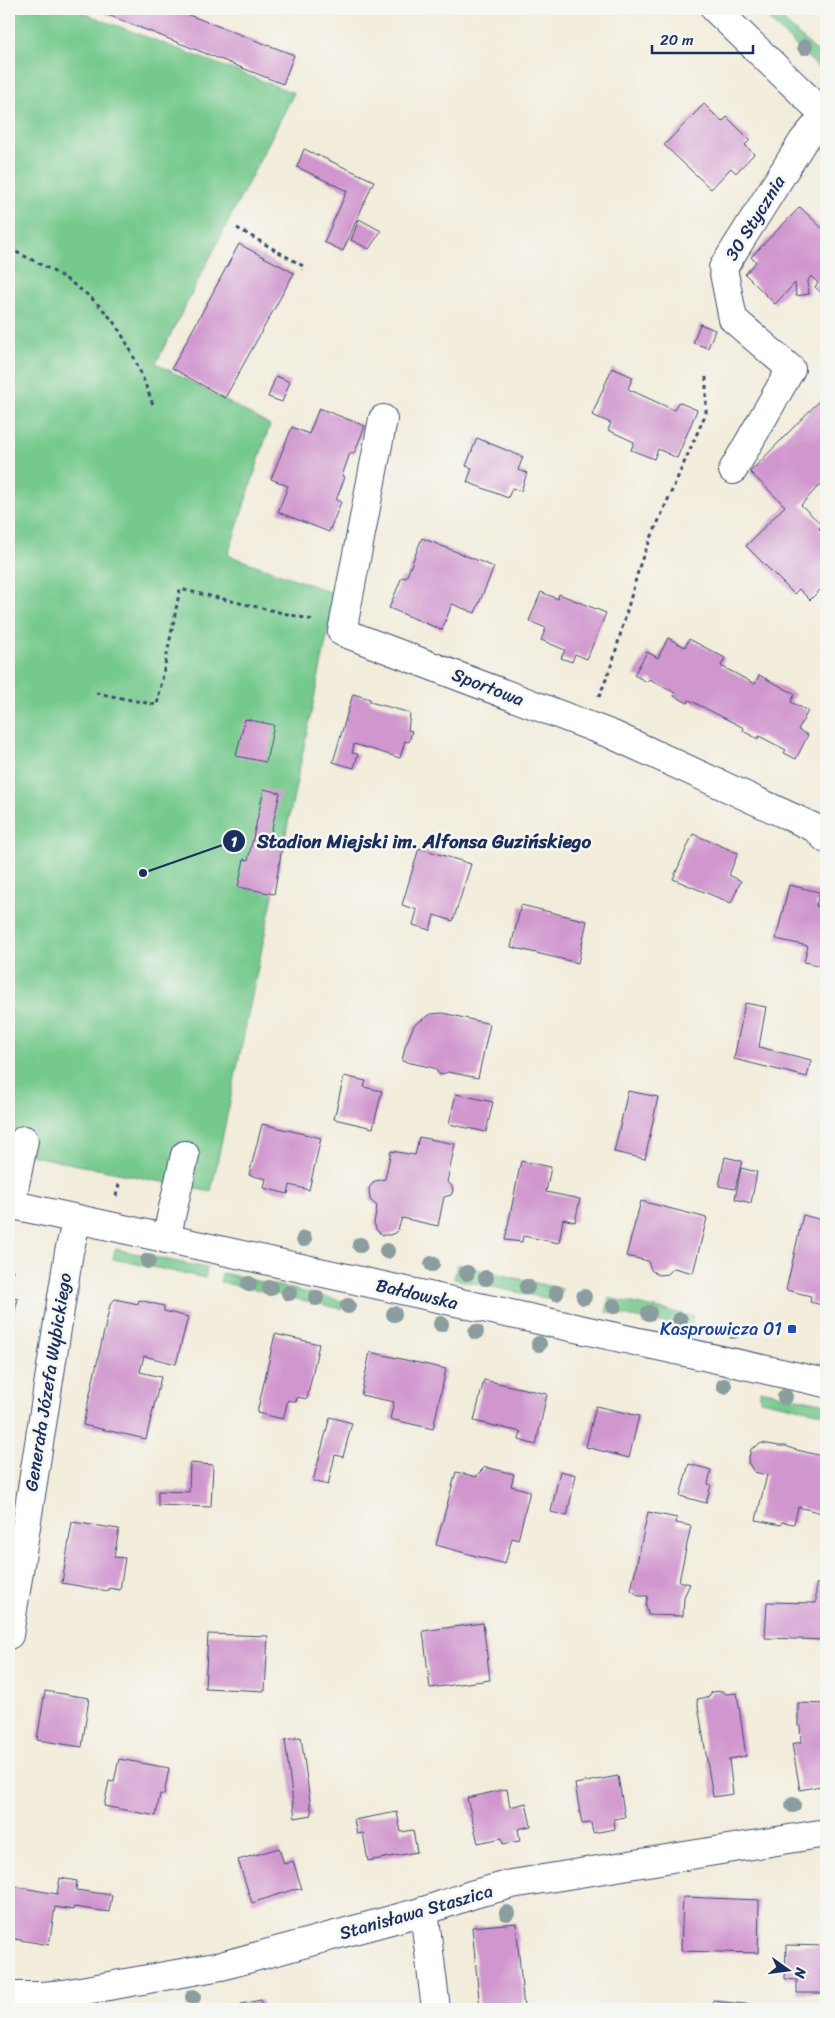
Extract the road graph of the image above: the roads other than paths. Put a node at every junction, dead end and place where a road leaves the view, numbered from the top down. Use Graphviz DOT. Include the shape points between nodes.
graph roads {
  1 [pos="714,9"];
  2 [pos="826,116"];
  3 [pos="383,419"];
  4 [pos="733,470"];
  5 [pos="826,839"];
  6 [pos="24,1140"];
  7 [pos="185,1155"];
  8 [pos="10,1204"];
  9 [pos="77,1219"];
  10 [pos="166,1239"];
  11 [pos="826,1383"];
  12 [pos="9,1635"];
  13 [pos="826,1833"];
  14 [pos="424,1911"];
  15 [pos="9,1996"];
  16 [pos="436,2009"];
  1 -- 2 [label="street, 30 Stycznia"];
  2 -- 4 [label="street, 30 Stycznia" via="803,141 723,268 732,319 790,369"];
  3 -- 5 [label="street, Sportowa" via="342,632 622,739 816,828"];
  6 -- 8 [label="street"];
  7 -- 10 [label="street"];
  8 -- 9 [label="street, Bałdowska"];
  9 -- 10 [label="street, Bałdowska"];
  9 -- 12 [label="street, Generała Józefa Wybickiego" via="68,1252"];
  10 -- 11 [label="street, Bałdowska"];
  13 -- 14 [label="street, Stanisława Staszica" via="528,1881"];
  14 -- 15 [label="street, Stanisława Staszica" via="221,1966 64,1994"];
  14 -- 16 [label="street"];
}
